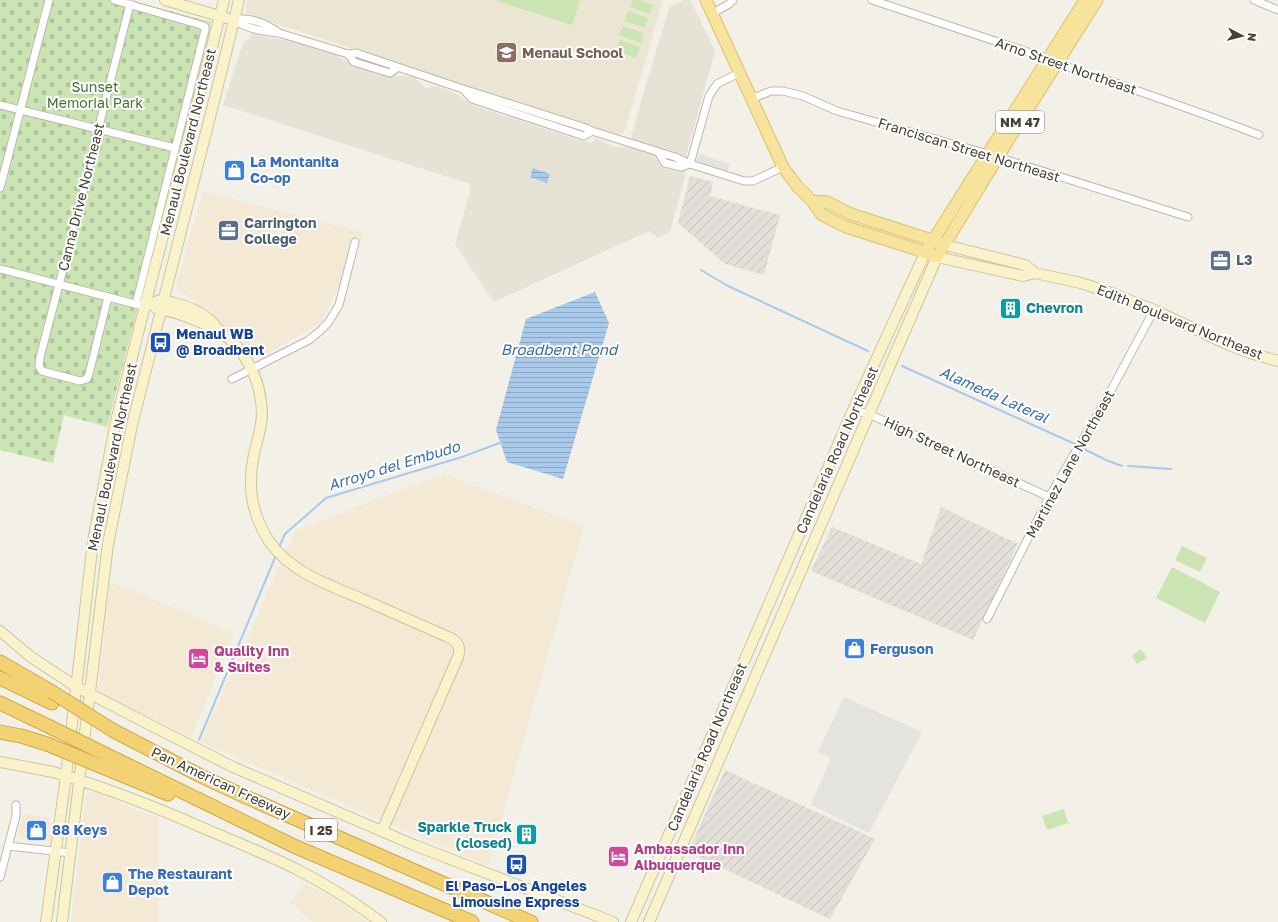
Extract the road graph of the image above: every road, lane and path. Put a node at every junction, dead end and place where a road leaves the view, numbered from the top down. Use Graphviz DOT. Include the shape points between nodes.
graph roads {
  1 [pos="49,0"];
  2 [pos="114,0"];
  3 [pos="165,0"];
  4 [pos="224,0"];
  5 [pos="239,0"];
  6 [pos="706,0"];
  7 [pos="733,0"];
  8 [pos="872,0"];
  9 [pos="1086,0"];
  10 [pos="1097,0"];
  11 [pos="1254,0"];
  12 [pos="130,4"];
  13 [pos="1278,10"];
  14 [pos="713,13"];
  15 [pos="220,16"];
  16 [pos="234,20"];
  17 [pos="1053,61"];
  18 [pos="739,73"];
  19 [pos="752,99"];
  20 [pos="0,105"];
  21 [pos="20,110"];
  22 [pos="98,130"];
  23 [pos="1259,135"];
  24 [pos="175,148"];
  25 [pos="993,156"];
  26 [pos="690,164"];
  27 [pos="783,167"];
  28 [pos="0,188"];
  29 [pos="812,200"];
  30 [pos="1188,217"];
  31 [pos="932,240"];
  32 [pos="356,242"];
  33 [pos="944,245"];
  34 [pos="925,253"];
  35 [pos="937,257"];
  36 [pos="0,269"];
  37 [pos="1035,273"];
  38 [pos="60,285"];
  39 [pos="108,297"];
  40 [pos="140,305"];
  41 [pos="162,305"];
  42 [pos="1154,310"];
  43 [pos="1278,361"];
  44 [pos="251,368"];
  45 [pos="232,379"];
  46 [pos="854,410"];
  47 [pos="869,414"];
  48 [pos="1049,497"];
  49 [pos="987,619"];
  50 [pos="0,631"];
  51 [pos="0,662"];
  52 [pos="0,678"];
  53 [pos="75,686"];
  54 [pos="90,694"];
  55 [pos="52,697"];
  56 [pos="0,703"];
  57 [pos="3,733"];
  58 [pos="0,762"];
  59 [pos="107,762"];
  60 [pos="66,776"];
  61 [pos="80,780"];
  62 [pos="16,805"];
  63 [pos="382,831"];
  64 [pos="8,846"];
  65 [pos="55,851"];
  66 [pos="71,853"];
  67 [pos="0,877"];
  68 [pos="655,909"];
  69 [pos="46,922"];
  70 [pos="62,922"];
  71 [pos="381,922"];
  72 [pos="472,922"];
  73 [pos="531,922"];
  74 [pos="613,922"];
  75 [pos="631,922"];
  76 [pos="649,922"];
  77 [pos="656,922"];
  1 -- 21 [label="street"];
  2 -- 12 [label="street"];
  3 -- 15 [label="main road"];
  4 -- 15 [label="main road, Menaul Boulevard Northeast"];
  5 -- 16 [label="main road, Menaul Boulevard Northeast"];
  6 -- 14 [label="main road, Edith Boulevard Northeast"];
  7 -- 14 [label="street"];
  8 -- 17 [label="street, Arno Street Northeast"];
  9 -- 17 [label="main road, Candelaria Road Northeast / NM 47"];
  10 -- 17 [label="main road, Candelaria Road Northeast / NM 47"];
  11 -- 13 [label="street"];
  12 -- 22 [label="street, Canna Drive Northeast"];
  12 -- 24 [label="street" via="205,27"];
  14 -- 18 [label="main road, Edith Boulevard Northeast"];
  15 -- 16 [label="main road"];
  15 -- 40 [label="main road, Menaul Boulevard Northeast"];
  16 -- 26 [label="street" via="240,24 348,54 354,62 390,73 397,68 463,89 472,99 584,136 592,131 659,153 665,163 681,167"];
  16 -- 41 [label="main road, Menaul Boulevard Northeast"];
  17 -- 23 [label="street, Arno Street Northeast"];
  17 -- 25 [label="main road, Candelaria Road Northeast / NM 47"];
  18 -- 19 [label="main road, Edith Boulevard Northeast"];
  18 -- 26 [label="street" via="717,84 709,96"];
  19 -- 25 [label="street, Franciscan Street Northeast" via="771,91 783,91 803,96 837,111"];
  19 -- 27 [label="main road, Edith Boulevard Northeast"];
  20 -- 21 [label="street"];
  21 -- 22 [label="street"];
  21 -- 28 [label="street"];
  22 -- 24 [label="street"];
  22 -- 38 [label="street, Canna Drive Northeast"];
  24 -- 40 [label="street"];
  25 -- 30 [label="street, Franciscan Street Northeast"];
  25 -- 31 [label="main road, Candelaria Road Northeast / NM 47"];
  25 -- 33 [label="main road, Candelaria Road Northeast / NM 47"];
  26 -- 27 [label="street" via="744,181 753,181"];
  27 -- 29 [label="main road, Edith Boulevard Northeast" via="797,186"];
  29 -- 31 [label="main road, Edith Boulevard Northeast" via="827,202 851,214"];
  29 -- 34 [label="main road, Edith Boulevard Northeast" via="822,215 846,227"];
  31 -- 33 [label="main road, Edith Boulevard Northeast"];
  31 -- 34 [label="main road, Candelaria Road Northeast / NM 47"];
  32 -- 44 [label="street" via="339,305 328,323 298,345"];
  33 -- 35 [label="main road, Candelaria Road Northeast / NM 47"];
  33 -- 37 [label="main road, Edith Boulevard Northeast" via="1025,265"];
  34 -- 35 [label="main road, Edith Boulevard Northeast"];
  34 -- 46 [label="main road, Candelaria Road Northeast"];
  35 -- 37 [label="main road, Edith Boulevard Northeast" via="1023,276"];
  35 -- 47 [label="main road, Candelaria Road Northeast"];
  36 -- 38 [label="street"];
  37 -- 42 [label="main road, Edith Boulevard Northeast" via="1081,283"];
  38 -- 39 [label="street"];
  38 -- 39 [label="street, Canna Drive Northeast" via="39,366 42,371 80,381 86,379 89,374"];
  39 -- 40 [label="street"];
  40 -- 41 [label="main road"];
  40 -- 53 [label="main road, Menaul Boulevard Northeast" via="93,541"];
  41 -- 44 [label="main road" via="182,305 198,311 229,338"];
  41 -- 54 [label="main road, Menaul Boulevard Northeast" via="132,425 108,544"];
  42 -- 43 [label="main road, Edith Boulevard Northeast" via="1229,345"];
  42 -- 48 [label="street, Martinez Lane Northeast" via="1107,398"];
  44 -- 45 [label="street"];
  44 -- 63 [label="main road" via="261,398 262,416 252,466 251,492 258,520 270,542 286,559 306,573 448,637 459,646 458,657"];
  46 -- 47 [label="street, High Street Northeast"];
  46 -- 75 [label="main road, Candelaria Road Northeast"];
  47 -- 48 [label="street, High Street Northeast"];
  47 -- 68 [label="main road, Candelaria Road Northeast"];
  48 -- 49 [label="street, Martinez Lane Northeast"];
  50 -- 53 [label="main road" via="31,657"];
  51 -- 55 [label="highway"];
  52 -- 55 [label="highway"];
  53 -- 54 [label="main road"];
  53 -- 60 [label="main road, Menaul Boulevard Northeast"];
  54 -- 61 [label="main road, Menaul Boulevard Northeast"];
  54 -- 63 [label="main road" via="233,767"];
  55 -- 73 [label="highway, Pan American Freeway / I 25, bridge" via="214,782"];
  56 -- 59 [label="highway, Pan American Freeway / I 25, bridge" via="48,726"];
  57 -- 59 [label="highway, bridge"];
  58 -- 60 [label="main road"];
  59 -- 72 [label="highway, Pan American Freeway / I 25"];
  60 -- 61 [label="main road"];
  60 -- 65 [label="main road, Menaul Boulevard Northeast"];
  61 -- 66 [label="main road, Menaul Boulevard Northeast"];
  61 -- 71 [label="main road" via="168,813 296,869 340,894"];
  62 -- 64 [label="street" via="16,816"];
  63 -- 74 [label="main road"];
  64 -- 65 [label="street"];
  64 -- 67 [label="street"];
  65 -- 66 [label="street"];
  65 -- 69 [label="main road, Menaul Boulevard Northeast"];
  66 -- 70 [label="main road, Menaul Boulevard Northeast"];
  68 -- 76 [label="main road, Candelaria Road Northeast"];
  68 -- 77 [label="main road"];
}
